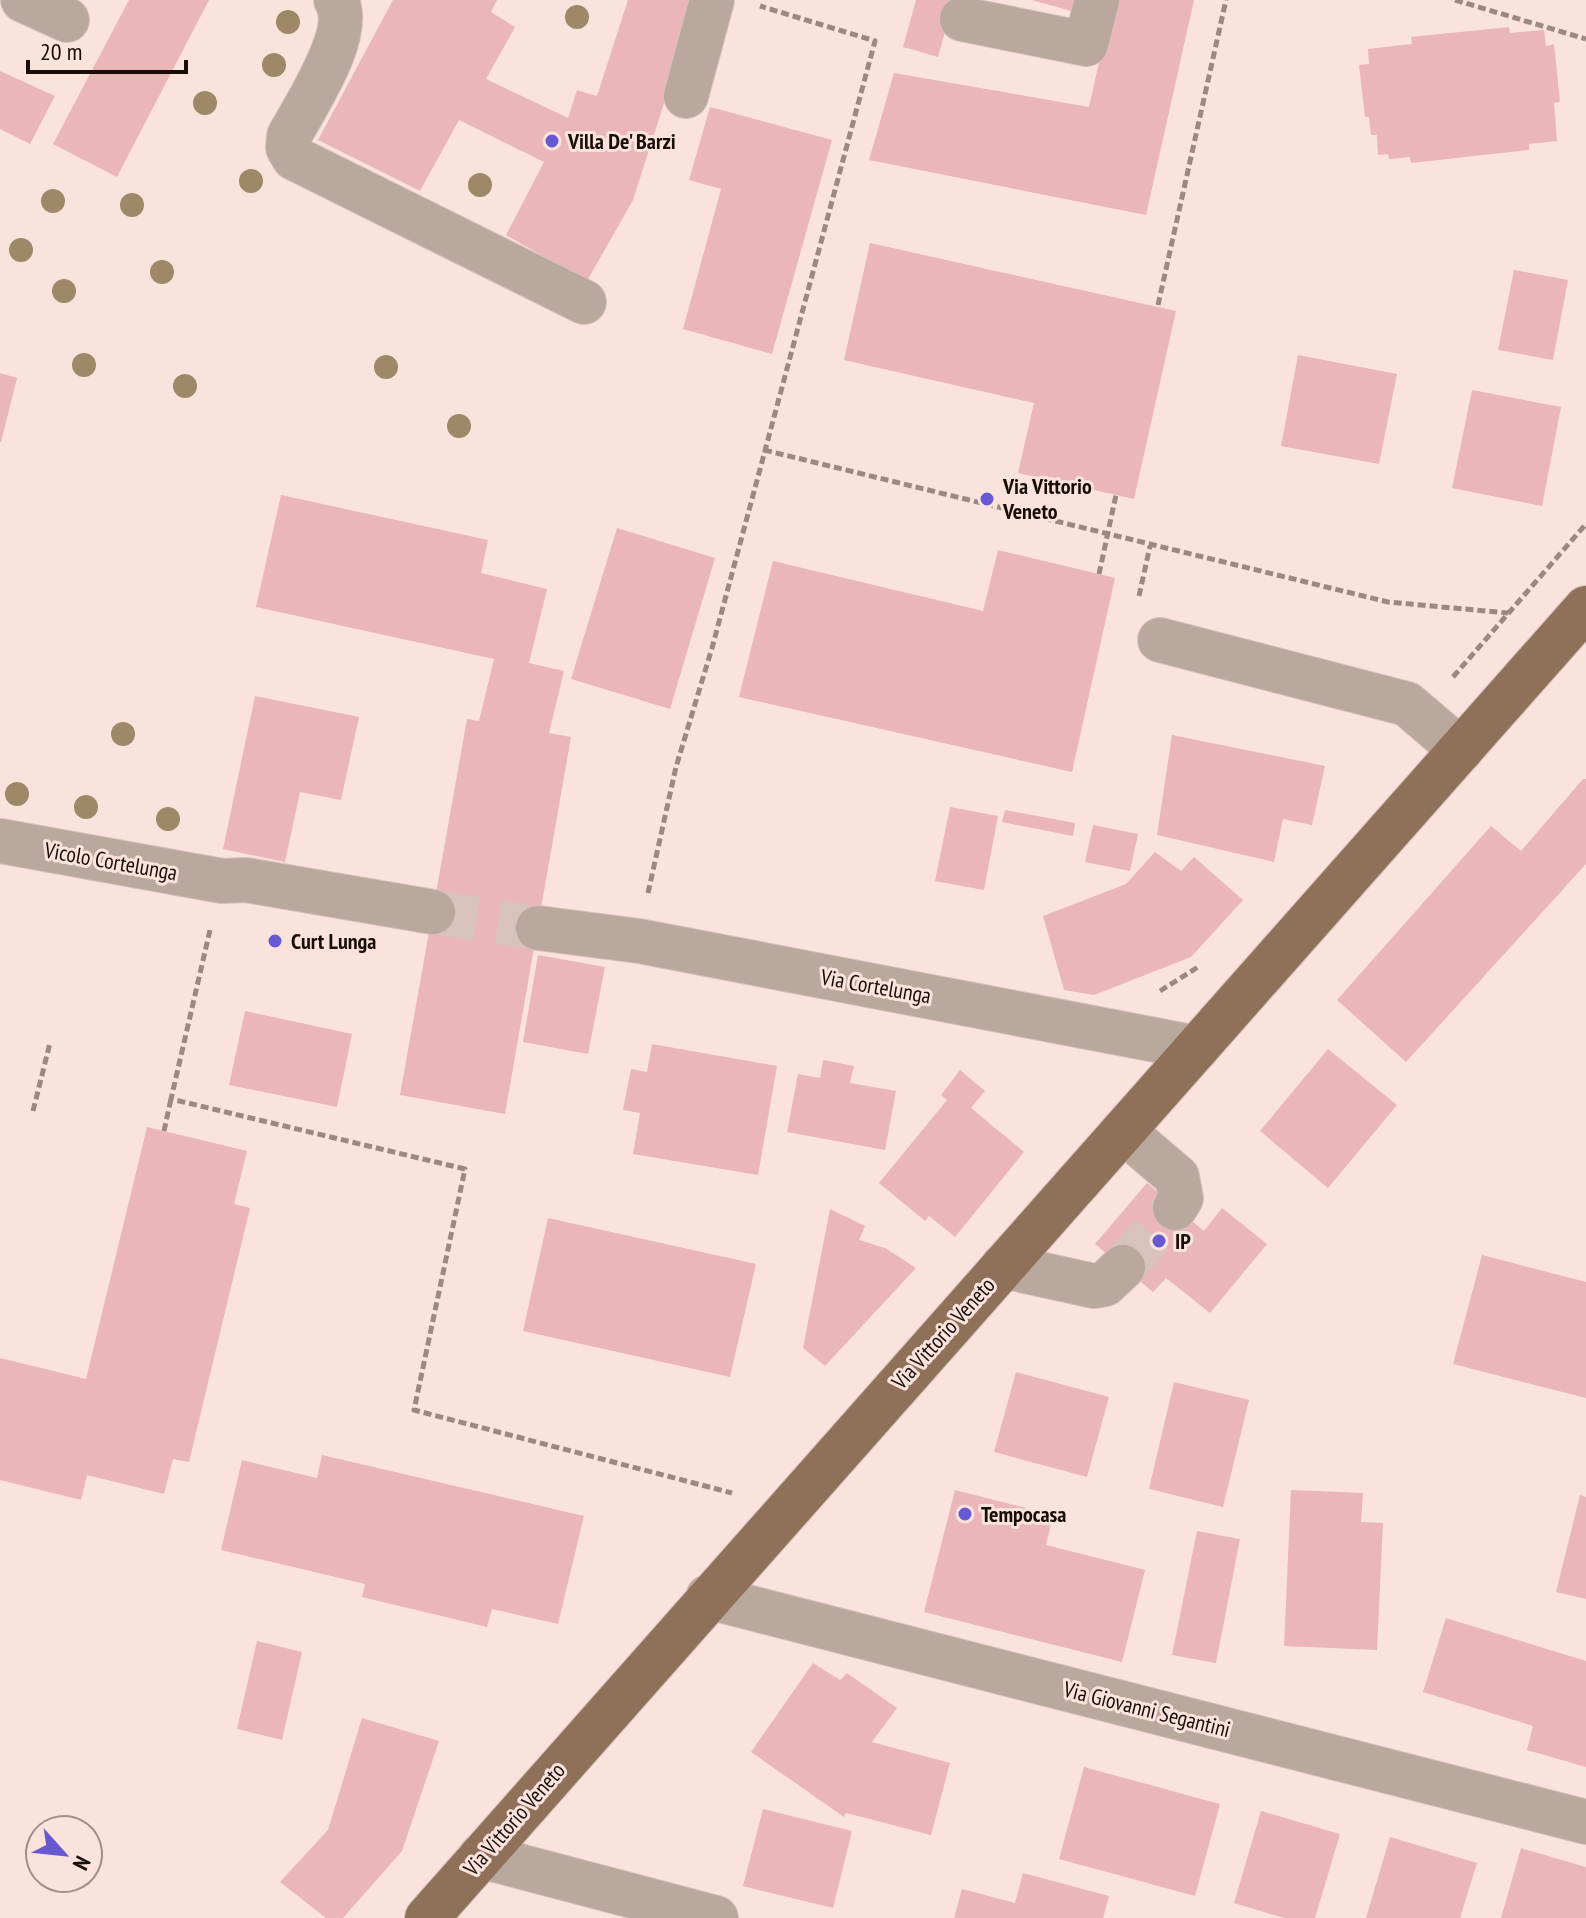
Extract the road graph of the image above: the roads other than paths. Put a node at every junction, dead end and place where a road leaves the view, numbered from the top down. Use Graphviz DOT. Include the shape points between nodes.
graph roads {
  1 [pos="23,0"];
  2 [pos="336,0"];
  3 [pos="712,0"];
  4 [pos="1097,0"];
  5 [pos="962,19"];
  6 [pos="67,20"];
  7 [pos="686,96"];
  8 [pos="584,302"];
  9 [pos="1586,608"];
  10 [pos="1160,640"];
  11 [pos="1461,750"];
  12 [pos="0,841"];
  13 [pos="433,912"];
  14 [pos="546,928"];
  15 [pos="1197,1048"];
  16 [pos="1123,1131"];
  17 [pos="1175,1208"];
  18 [pos="1003,1266"];
  19 [pos="1123,1267"];
  20 [pos="708,1597"];
  21 [pos="1586,1822"];
  22 [pos="481,1856"];
  23 [pos="427,1918"];
  24 [pos="716,1918"];
  1 -- 6 [label="street"];
  2 -- 8 [label="street" via="341,9 339,39 289,136 294,158"];
  3 -- 7 [label="street"];
  4 -- 5 [label="street" via="1086,44"];
  9 -- 11 [label="main road, Via Vittorio Veneto"];
  10 -- 11 [label="street" via="1407,704"];
  11 -- 15 [label="main road, Via Vittorio Veneto"];
  12 -- 13 [label="street, Vicolo Cortelunga"];
  14 -- 15 [label="street, Via Cortelunga" via="639,941"];
  15 -- 16 [label="main road, Via Vittorio Veneto"];
  16 -- 17 [label="street" via="1177,1177 1181,1198"];
  16 -- 18 [label="main road, Via Vittorio Veneto"];
  18 -- 19 [label="street" via="1094,1286 1105,1284"];
  18 -- 20 [label="main road, Via Vittorio Veneto"];
  20 -- 21 [label="street, Via Giovanni Segantini"];
  20 -- 22 [label="main road, Via Vittorio Veneto"];
  22 -- 23 [label="main road, Via Vittorio Veneto"];
  22 -- 24 [label="street"];
}
